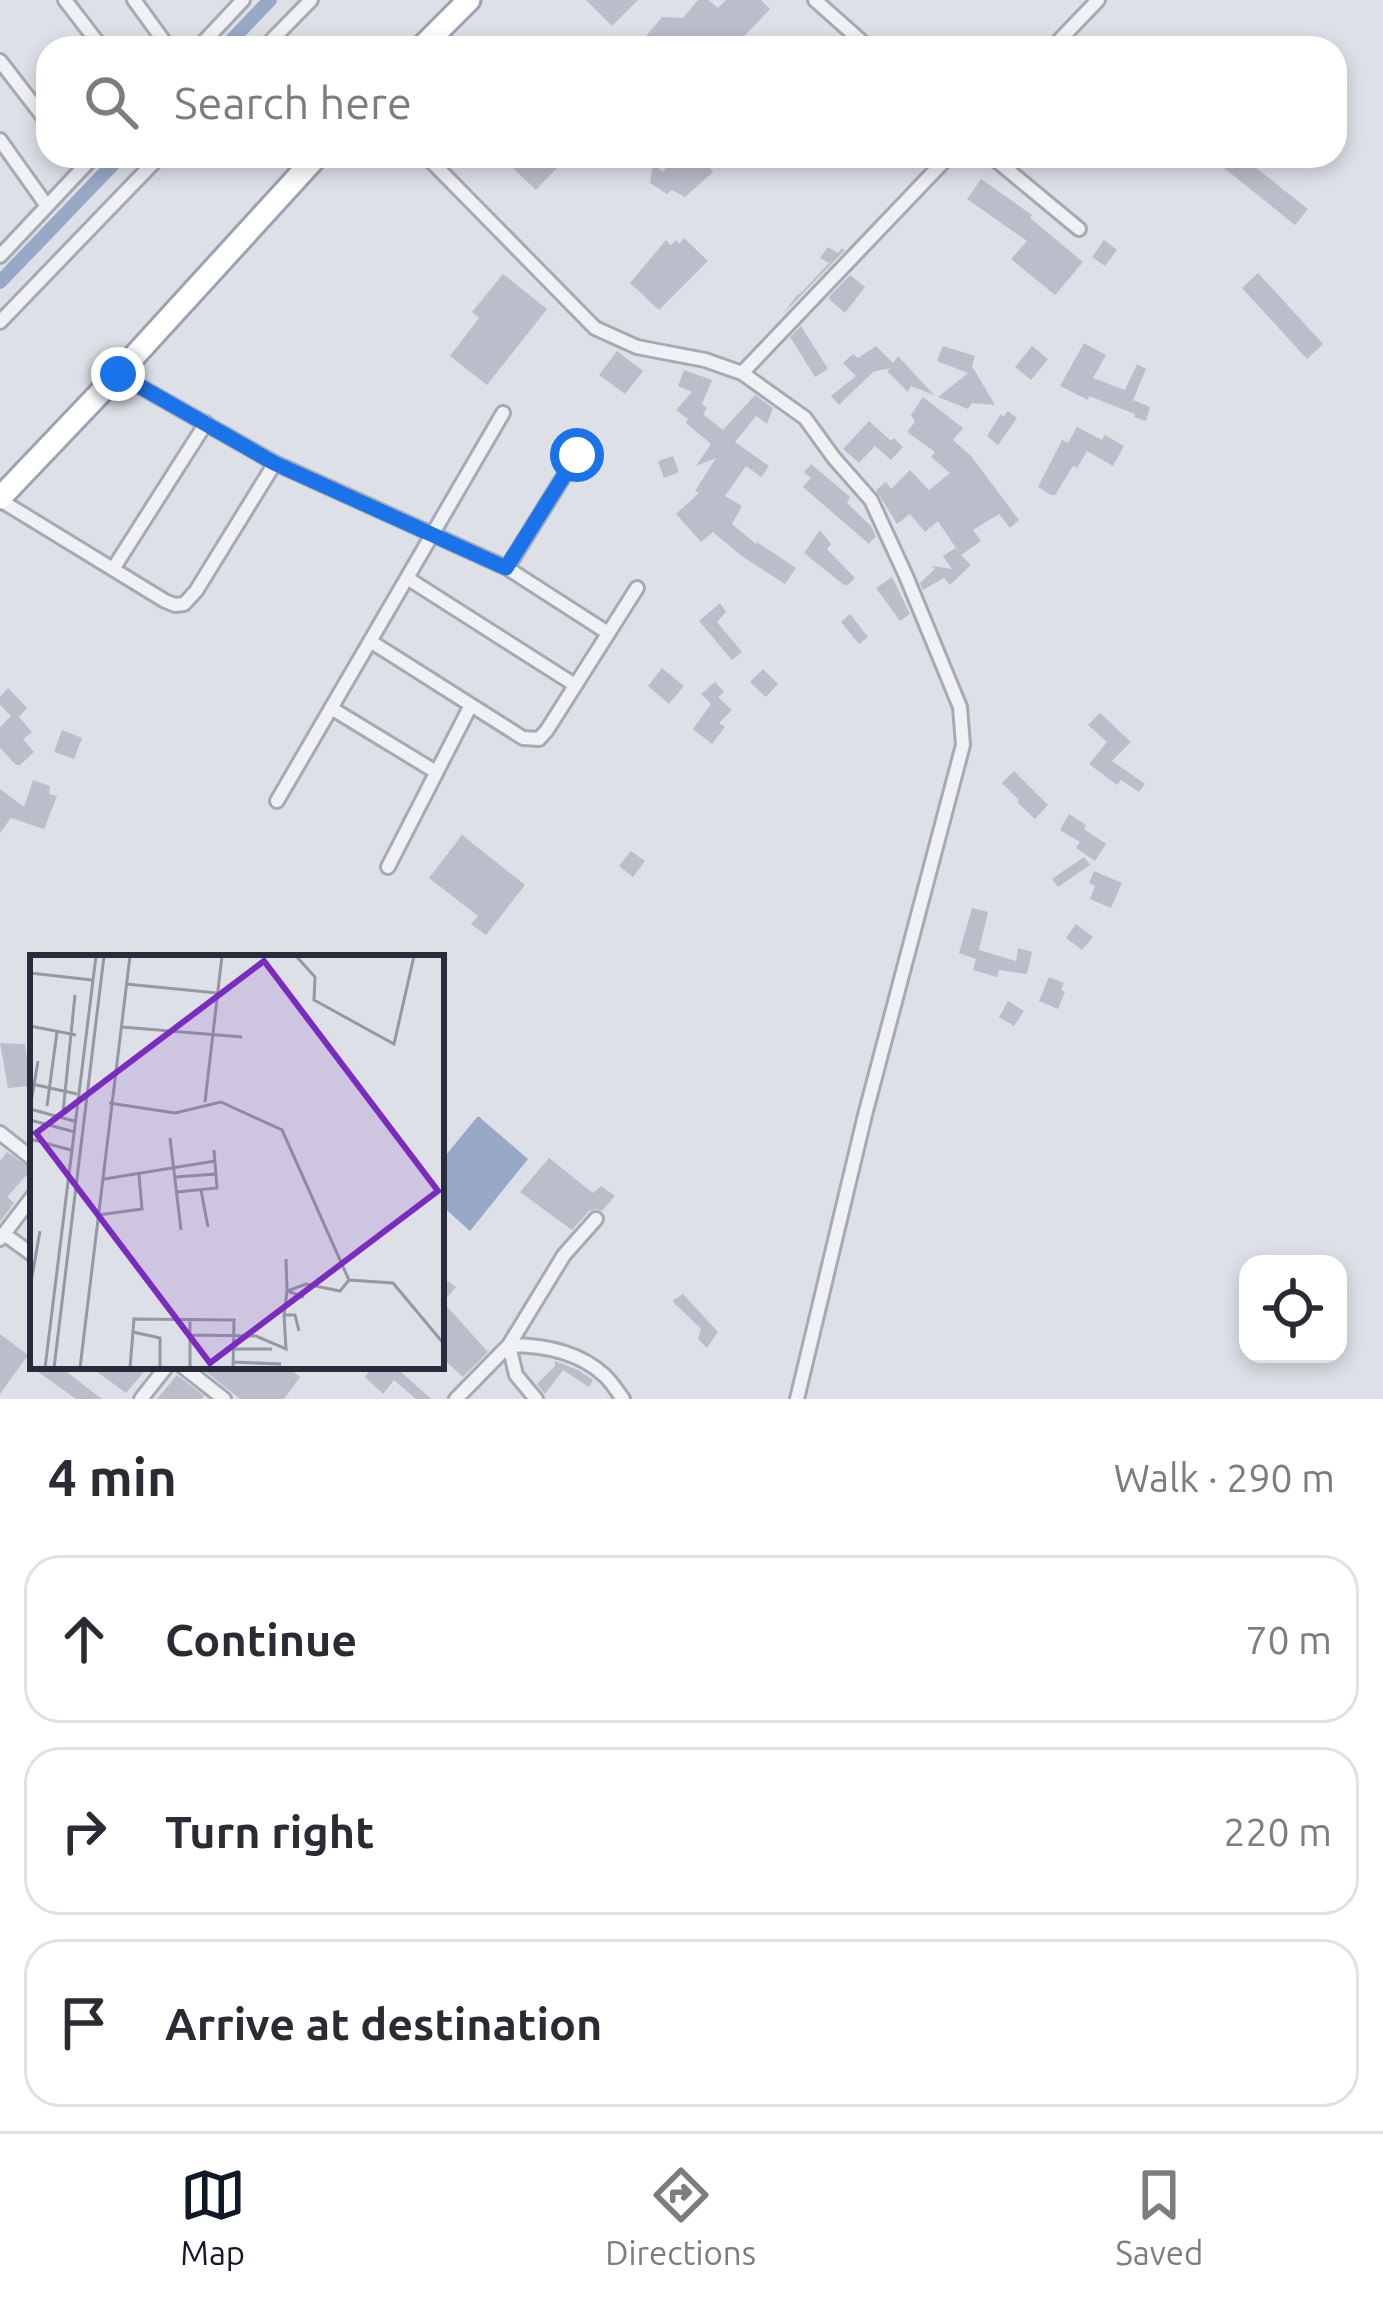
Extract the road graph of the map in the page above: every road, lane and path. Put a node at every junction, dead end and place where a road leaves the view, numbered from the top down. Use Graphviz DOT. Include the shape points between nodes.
graph roads {
  1 [pos="64,0"];
  2 [pos="134,0"];
  3 [pos="243,0"];
  4 [pos="310,0"];
  5 [pos="469,0"];
  6 [pos="815,0"];
  7 [pos="1098,0"];
  8 [pos="92,36"];
  9 [pos="160,36"];
  10 [pos="209,36"];
  11 [pos="276,36"];
  12 [pos="433,36"];
  13 [pos="856,36"];
  14 [pos="1064,36"];
  15 [pos="0,61"];
  16 [pos="36,108"];
  17 [pos="0,140"];
  18 [pos="75,168"];
  19 [pos="148,168"];
  20 [pos="306,168"];
  21 [pos="438,168"];
  22 [pos="938,168"];
  23 [pos="1006,168"];
  24 [pos="47,206"];
  25 [pos="1078,230"];
  26 [pos="0,256"];
  27 [pos="0,322"];
  28 [pos="742,373"];
  29 [pos="118,374"];
  30 [pos="503,412"];
  31 [pos="206,423"];
  32 [pos="577,455"];
  33 [pos="274,463"];
  34 [pos="0,499"];
  35 [pos="432,533"];
  36 [pos="506,568"];
  37 [pos="113,569"];
  38 [pos="407,578"];
  39 [pos="637,588"];
  40 [pos="608,633"];
  41 [pos="370,641"];
  42 [pos="575,686"];
  43 [pos="471,704"];
  44 [pos="331,708"];
  45 [pos="436,772"];
  46 [pos="278,801"];
  47 [pos="388,867"];
  48 [pos="0,1133"];
  49 [pos="30,1157"];
  50 [pos="30,1200"];
  51 [pos="596,1219"];
  52 [pos="2,1236"];
  53 [pos="30,1253"];
  54 [pos="509,1345"];
  55 [pos="165,1369"];
  56 [pos="186,1369"];
  57 [pos="141,1399"];
  58 [pos="224,1399"];
  59 [pos="456,1399"];
  60 [pos="536,1399"];
  61 [pos="623,1399"];
  62 [pos="797,1399"];
  1 -- 8 [label="street"];
  2 -- 9 [label="street"];
  3 -- 10 [label="street"];
  4 -- 11 [label="street"];
  5 -- 12 [label="main road"];
  6 -- 13 [label="street"];
  7 -- 14 [label="street"];
  15 -- 16 [label="street"];
  17 -- 24 [label="street"];
  18 -- 24 [label="street"];
  19 -- 27 [label="street"];
  20 -- 29 [label="main road"];
  21 -- 28 [label="street" via="595,328"];
  22 -- 28 [label="street"];
  23 -- 25 [label="street"];
  24 -- 26 [label="street"];
  28 -- 62 [label="street" via="806,418 871,500 960,707 963,745"];
  29 -- 31 [label="street"];
  29 -- 34 [label="main road"];
  30 -- 35 [label="street"];
  31 -- 33 [label="street"];
  31 -- 37 [label="street"];
  32 -- 36 [label="street"];
  33 -- 35 [label="street"];
  33 -- 37 [label="street" via="184,604"];
  34 -- 37 [label="street"];
  35 -- 36 [label="street"];
  35 -- 38 [label="street"];
  36 -- 40 [label="street"];
  38 -- 41 [label="street"];
  38 -- 42 [label="street"];
  39 -- 40 [label="street"];
  40 -- 42 [label="street"];
  41 -- 43 [label="street"];
  41 -- 44 [label="street"];
  42 -- 43 [label="street" via="538,739 523,738"];
  43 -- 45 [label="street"];
  44 -- 45 [label="street"];
  44 -- 46 [label="street"];
  45 -- 47 [label="street"];
  48 -- 49 [label="street"];
  50 -- 52 [label="street"];
  51 -- 54 [label="street"];
  52 -- 53 [label="street"];
  54 -- 59 [label="street"];
  54 -- 60 [label="street" via="516,1375"];
  54 -- 61 [label="street" via="568,1354 604,1374"];
  55 -- 57 [label="street"];
  56 -- 58 [label="street"];
}
